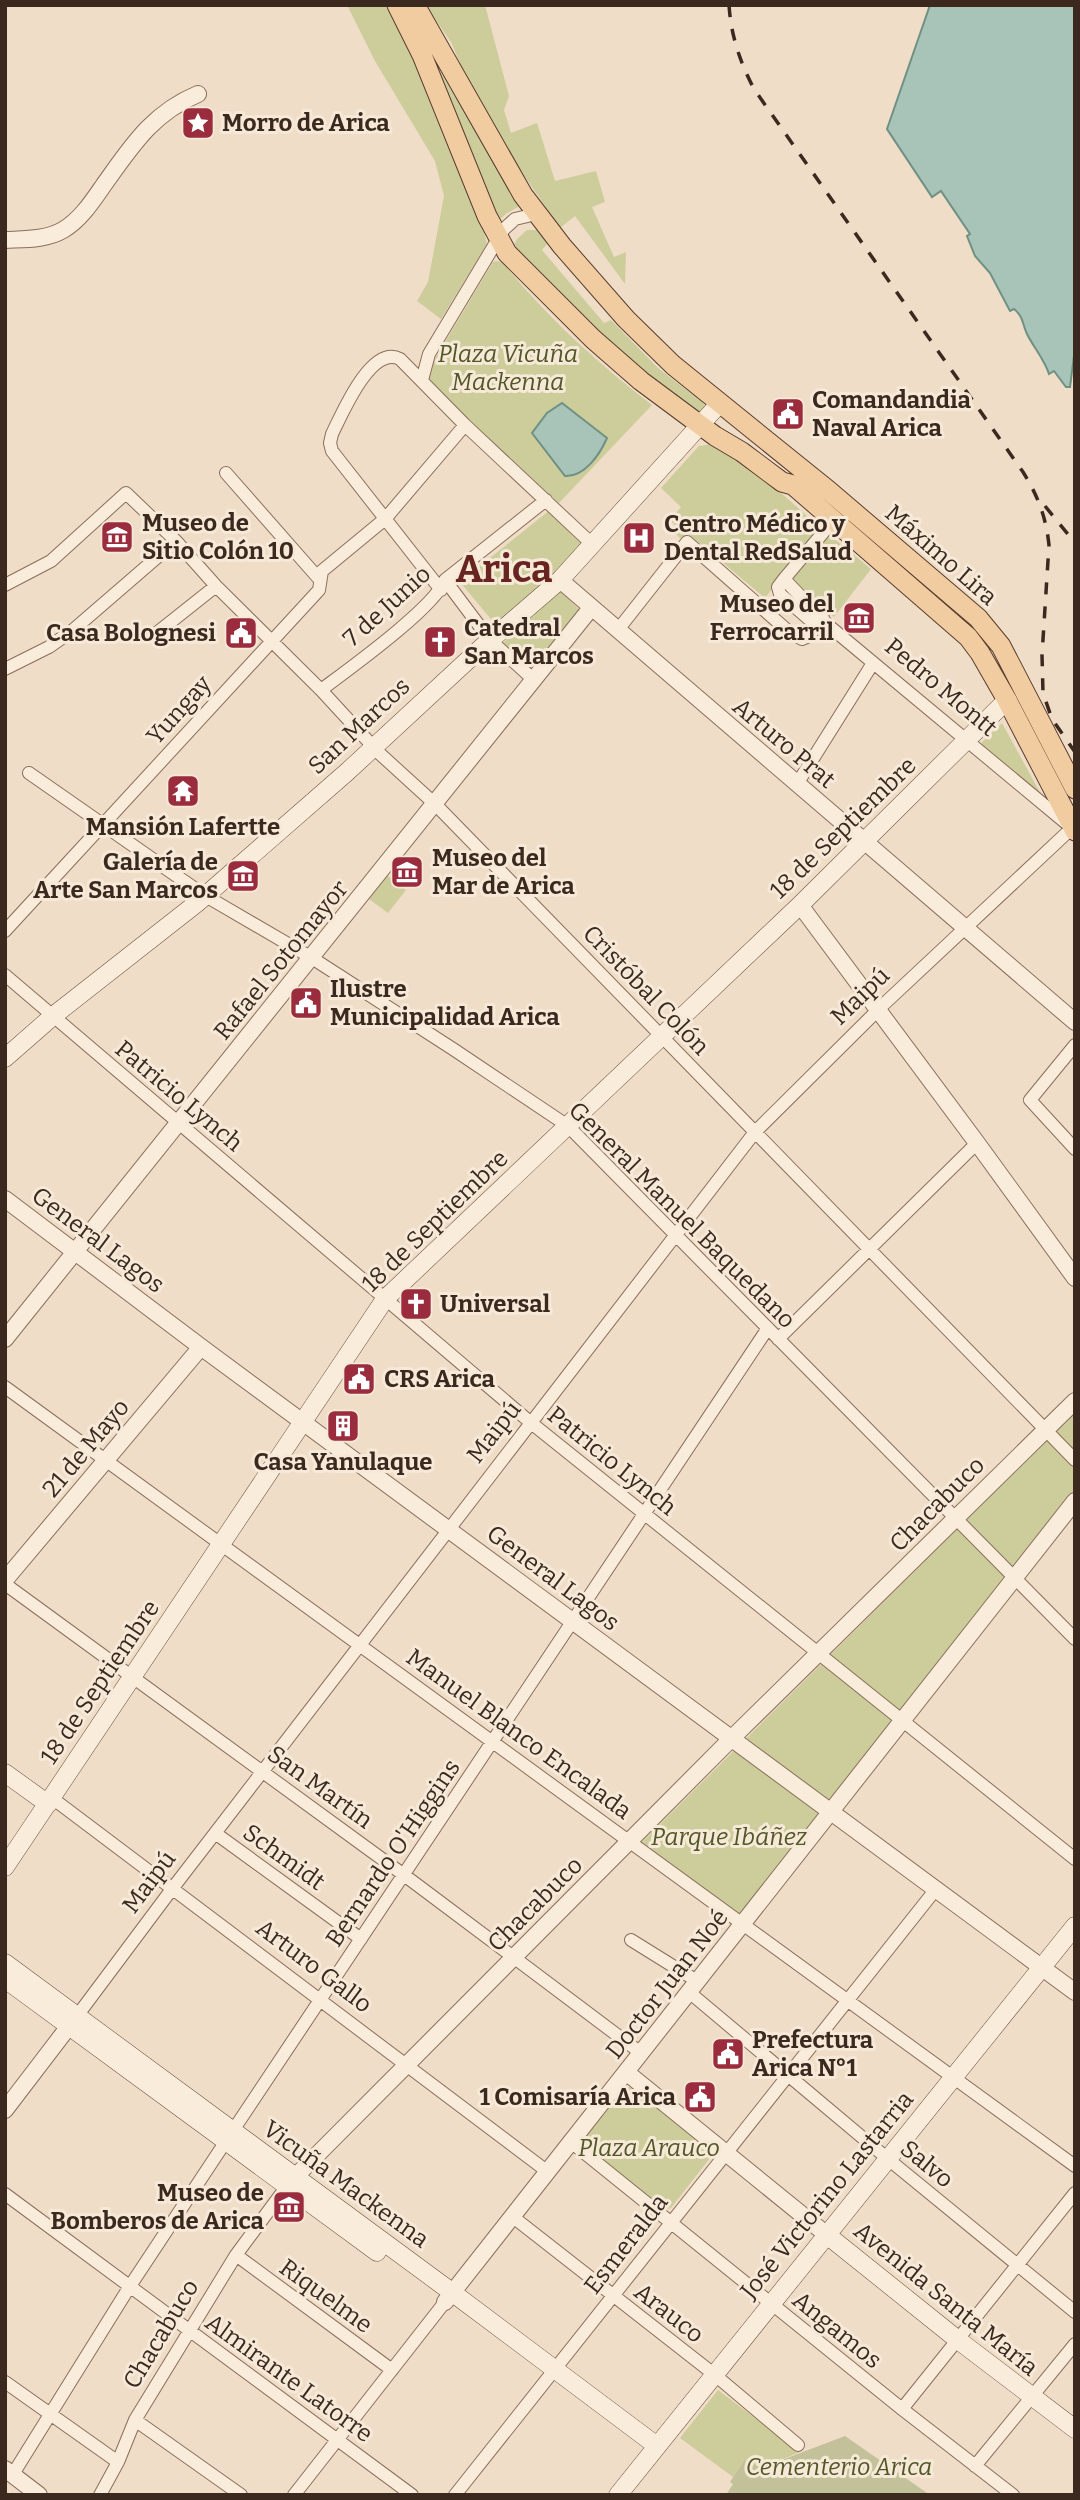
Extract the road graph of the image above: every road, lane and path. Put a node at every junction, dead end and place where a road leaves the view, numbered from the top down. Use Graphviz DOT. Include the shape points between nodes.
graph roads {
  1 [pos="397,5"];
  2 [pos="415,5"];
  3 [pos="198,94"];
  4 [pos="536,214"];
  5 [pos="499,236"];
  6 [pos="5,240"];
  7 [pos="422,380"];
  8 [pos="720,403"];
  9 [pos="465,425"];
  10 [pos="700,426"];
  11 [pos="226,473"];
  12 [pos="782,482"];
  13 [pos="546,500"];
  14 [pos="385,519"];
  15 [pos="827,528"];
  16 [pos="176,541"];
  17 [pos="592,544"];
  18 [pos="883,561"];
  19 [pos="320,579"];
  20 [pos="560,580"];
  21 [pos="5,585"];
  22 [pos="443,585"];
  23 [pos="216,586"];
  24 [pos="591,608"];
  25 [pos="820,622"];
  26 [pos="617,631"];
  27 [pos="153,636"];
  28 [pos="271,640"];
  29 [pos="490,640"];
  30 [pos="873,663"];
  31 [pos="5,668"];
  32 [pos="534,680"];
  33 [pos="321,690"];
  34 [pos="1007,700"];
  35 [pos="966,740"];
  36 [pos="373,747"];
  37 [pos="29,774"];
  38 [pos="797,784"];
  39 [pos="1075,789"];
  40 [pos="435,804"];
  41 [pos="103,824"];
  42 [pos="1073,830"];
  43 [pos="865,842"];
  44 [pos="204,895"];
  45 [pos="800,905"];
  46 [pos="965,926"];
  47 [pos="5,931"];
  48 [pos="312,958"];
  49 [pos="5,975"];
  50 [pos="878,1010"];
  51 [pos="53,1016"];
  52 [pos="1075,1022"];
  53 [pos="662,1037"];
  54 [pos="1075,1045"];
  55 [pos="5,1058"];
  56 [pos="179,1123"];
  57 [pos="568,1126"];
  58 [pos="755,1132"];
  59 [pos="977,1143"];
  60 [pos="1075,1149"];
  61 [pos="5,1199"];
  62 [pos="677,1235"];
  63 [pos="869,1249"];
  64 [pos="75,1252"];
  65 [pos="1075,1278"];
  66 [pos="385,1299"];
  67 [pos="768,1328"];
  68 [pos="5,1339"];
  69 [pos="778,1339"];
  70 [pos="201,1347"];
  71 [pos="5,1387"];
  72 [pos="1075,1401"];
  73 [pos="303,1422"];
  74 [pos="530,1422"];
  75 [pos="1045,1430"];
  76 [pos="106,1459"];
  77 [pos="1075,1460"];
  78 [pos="1075,1501"];
  79 [pos="645,1514"];
  80 [pos="956,1517"];
  81 [pos="449,1529"];
  82 [pos="222,1544"];
  83 [pos="1015,1576"];
  84 [pos="5,1582"];
  85 [pos="572,1622"];
  86 [pos="1075,1639"];
  87 [pos="360,1644"];
  88 [pos="818,1653"];
  89 [pos="133,1676"];
  90 [pos="902,1721"];
  91 [pos="731,1739"];
  92 [pos="493,1741"];
  93 [pos="263,1772"];
  94 [pos="5,1773"];
  95 [pos="50,1801"];
  96 [pos="830,1812"];
  97 [pos="215,1833"];
  98 [pos="629,1841"];
  99 [pos="1075,1859"];
  100 [pos="5,1867"];
  101 [pos="404,1875"];
  102 [pos="172,1889"];
  103 [pos="936,1889"];
  104 [pos="742,1924"];
  105 [pos="1075,1926"];
  106 [pos="361,1939"];
  107 [pos="631,1940"];
  108 [pos="514,1957"];
  109 [pos="5,1963"];
  110 [pos="1041,1967"];
  111 [pos="5,1979"];
  112 [pos="693,1987"];
  113 [pos="1074,1991"];
  114 [pos="847,2000"];
  115 [pos="320,2001"];
  116 [pos="73,2022"];
  117 [pos="641,2053"];
  118 [pos="406,2066"];
  119 [pos="626,2072"];
  120 [pos="787,2075"];
  121 [pos="953,2077"];
  122 [pos="5,2110"];
  123 [pos="229,2136"];
  124 [pos="571,2143"];
  125 [pos="724,2153"];
  126 [pos="888,2159"];
  127 [pos="1075,2166"];
  128 [pos="548,2172"];
  129 [pos="291,2181"];
  130 [pos="1075,2193"];
  131 [pos="5,2194"];
  132 [pos="513,2217"];
  133 [pos="670,2222"];
  134 [pos="827,2235"];
  135 [pos="845,2250"];
  136 [pos="236,2255"];
  137 [pos="810,2257"];
  138 [pos="1018,2265"];
  139 [pos="130,2286"];
  140 [pos="613,2295"];
  141 [pos="449,2298"];
  142 [pos="772,2305"];
  143 [pos="1075,2312"];
  144 [pos="190,2330"];
  145 [pos="958,2340"];
  146 [pos="1075,2344"];
  147 [pos="392,2370"];
  148 [pos="551,2374"];
  149 [pos="715,2375"];
  150 [pos="5,2382"];
  151 [pos="1032,2398"];
  152 [pos="902,2409"];
  153 [pos="50,2415"];
  154 [pos="135,2420"];
  155 [pos="1075,2429"];
  156 [pos="338,2440"];
  157 [pos="798,2445"];
  158 [pos="653,2451"];
  159 [pos="118,2462"];
  160 [pos="975,2466"];
  161 [pos="9,2471"];
  162 [pos="39,2495"];
  163 [pos="100,2495"];
  164 [pos="241,2495"];
  165 [pos="294,2495"];
  166 [pos="412,2495"];
  167 [pos="455,2495"];
  168 [pos="618,2495"];
  169 [pos="1013,2495"];
  1 -- 5 [label="main road"];
  2 -- 4 [label="main road"];
  3 -- 6 [label="street" via="180,102 142,133 85,212 64,230"];
  4 -- 5 [label="street" via="515,219"];
  4 -- 8 [label="main road" via="626,319"];
  5 -- 7 [label="street" via="429,354"];
  5 -- 10 [label="main road" via="507,253 593,339"];
  7 -- 9 [label="street"];
  7 -- 14 [label="street" via="400,359 387,357 357,382 332,434 332,451"];
  8 -- 10 [label="main road, San Marcos"];
  8 -- 39 [label="main road, Máximo Lira" via="978,618 1001,646"];
  9 -- 13 [label="street"];
  9 -- 14 [label="street, Yungay"];
  10 -- 12 [label="main road, Máximo Lira"];
  10 -- 17 [label="main road, San Marcos"];
  11 -- 19 [label="street"];
  12 -- 15 [label="main road, Máximo Lira" via="787,493"];
  12 -- 18 [label="main road, Máximo Lira" via="793,485"];
  13 -- 17 [label="street"];
  13 -- 22 [label="street, 7 de Junio"];
  14 -- 19 [label="street, Yungay" via="322,571"];
  14 -- 22 [label="street"];
  15 -- 18 [label="main road, Máximo Lira" via="870,564"];
  15 -- 25 [label="street, Pedro Montt" via="784,579"];
  16 -- 21 [label="street, Cristóbal Colón" via="125,493 51,561"];
  16 -- 23 [label="street, Cristóbal Colón"];
  16 -- 31 [label="street" via="49,648"];
  17 -- 20 [label="main road, San Marcos"];
  18 -- 34 [label="main road, Máximo Lira" via="968,637"];
  19 -- 28 [label="street, Yungay" via="319,590"];
  20 -- 24 [label="street, Arturo Prat"];
  20 -- 29 [label="main road, San Marcos"];
  22 -- 29 [label="street"];
  22 -- 33 [label="street, 7 de Junio" via="412,617"];
  23 -- 27 [label="street"];
  23 -- 28 [label="street, Cristóbal Colón"];
  24 -- 26 [label="street, Arturo Prat"];
  24 -- 32 [label="street, Rafael Sotomayor"];
  25 -- 26 [label="street" via="802,639 788,631 687,542"];
  25 -- 30 [label="street, Pedro Montt"];
  26 -- 38 [label="street, Arturo Prat"];
  28 -- 33 [label="street, Cristóbal Colón"];
  28 -- 41 [label="street, Yungay"];
  29 -- 32 [label="street"];
  29 -- 36 [label="main road, San Marcos"];
  30 -- 35 [label="street, Pedro Montt"];
  30 -- 38 [label="street"];
  32 -- 40 [label="street, Rafael Sotomayor"];
  33 -- 36 [label="street, Cristóbal Colón"];
  34 -- 35 [label="main road, 18 de Septiembre"];
  34 -- 42 [label="main road, Máximo Lira"];
  35 -- 42 [label="street, Pedro Montt"];
  35 -- 43 [label="main road, 18 de Septiembre"];
  36 -- 40 [label="street, Cristóbal Colón"];
  36 -- 44 [label="main road, San Marcos"];
  37 -- 41 [label="street, General Manuel Baquedano"];
  38 -- 43 [label="street, Arturo Prat"];
  40 -- 48 [label="street, Rafael Sotomayor"];
  40 -- 53 [label="street, Cristóbal Colón"];
  41 -- 44 [label="street, General Manuel Baquedano"];
  41 -- 47 [label="street, Yungay"];
  42 -- 46 [label="street, Maipú"];
  43 -- 45 [label="main road, 18 de Septiembre"];
  43 -- 46 [label="street, Arturo Prat"];
  44 -- 48 [label="street, General Manuel Baquedano"];
  44 -- 51 [label="main road, San Marcos"];
  45 -- 50 [label="street"];
  45 -- 53 [label="main road, 18 de Septiembre"];
  46 -- 50 [label="street, Maipú"];
  46 -- 52 [label="street, Arturo Prat"];
  48 -- 56 [label="street, Rafael Sotomayor"];
  48 -- 57 [label="street, General Manuel Baquedano"];
  49 -- 51 [label="street, Patricio Lynch"];
  50 -- 58 [label="street, Maipú"];
  50 -- 59 [label="street"];
  51 -- 55 [label="main road, San Marcos"];
  51 -- 56 [label="street, Patricio Lynch"];
  53 -- 57 [label="main road, 18 de Septiembre"];
  53 -- 58 [label="street, Cristóbal Colón"];
  54 -- 60 [label="street" via="1030,1100"];
  56 -- 64 [label="street, Rafael Sotomayor"];
  56 -- 66 [label="street, Patricio Lynch"];
  57 -- 62 [label="street, General Manuel Baquedano"];
  57 -- 66 [label="main road, 18 de Septiembre"];
  58 -- 62 [label="street, Maipú"];
  58 -- 63 [label="street, Cristóbal Colón"];
  59 -- 63 [label="street"];
  59 -- 65 [label="street"];
  61 -- 64 [label="street, General Lagos"];
  62 -- 67 [label="street, General Manuel Baquedano"];
  62 -- 74 [label="street, Maipú"];
  63 -- 69 [label="street"];
  63 -- 75 [label="street, Cristóbal Colón"];
  64 -- 68 [label="street, Rafael Sotomayor"];
  64 -- 70 [label="street, General Lagos"];
  66 -- 73 [label="main road, 18 de Septiembre"];
  66 -- 74 [label="street, Patricio Lynch"];
  67 -- 69 [label="street, General Manuel Baquedano"];
  67 -- 79 [label="street, Bernardo O'Higgins"];
  69 -- 80 [label="street, General Manuel Baquedano"];
  70 -- 73 [label="street, General Lagos"];
  70 -- 76 [label="street, 21 de Mayo"];
  71 -- 76 [label="street, Manuel Blanco Encalada"];
  72 -- 75 [label="street, Chacabuco"];
  73 -- 81 [label="street, General Lagos"];
  73 -- 82 [label="main road, 18 de Septiembre"];
  74 -- 79 [label="street, Patricio Lynch"];
  74 -- 81 [label="street, Maipú"];
  75 -- 77 [label="street, Cristóbal Colón"];
  75 -- 80 [label="street, Chacabuco"];
  76 -- 82 [label="street, Manuel Blanco Encalada"];
  76 -- 84 [label="street, 21 de Mayo"];
  78 -- 83 [label="street, Doctor Juan Noé"];
  79 -- 85 [label="street, Bernardo O'Higgins"];
  79 -- 88 [label="street, Patricio Lynch"];
  80 -- 83 [label="street, General Manuel Baquedano"];
  80 -- 88 [label="street, Chacabuco"];
  81 -- 85 [label="street, General Lagos"];
  81 -- 87 [label="street, Maipú"];
  82 -- 87 [label="street, Manuel Blanco Encalada"];
  82 -- 89 [label="main road, 18 de Septiembre"];
  83 -- 86 [label="street, General Manuel Baquedano"];
  83 -- 90 [label="street, Doctor Juan Noé"];
  84 -- 89 [label="street, San Martín"];
  85 -- 91 [label="street, General Lagos"];
  85 -- 92 [label="street, Bernardo O'Higgins"];
  87 -- 92 [label="street, Manuel Blanco Encalada"];
  87 -- 93 [label="street, Maipú"];
  88 -- 90 [label="street, Patricio Lynch"];
  88 -- 91 [label="street, Chacabuco"];
  89 -- 93 [label="street, San Martín"];
  89 -- 95 [label="main road, 18 de Septiembre"];
  90 -- 96 [label="street, Doctor Juan Noé"];
  90 -- 99 [label="street, Patricio Lynch"];
  91 -- 96 [label="street, General Lagos"];
  91 -- 98 [label="street, Chacabuco"];
  92 -- 98 [label="street, Manuel Blanco Encalada"];
  92 -- 101 [label="street, Bernardo O'Higgins"];
  93 -- 97 [label="street, Maipú"];
  93 -- 101 [label="street, San Martín"];
  94 -- 95 [label="main road, Arturo Gallo"];
  95 -- 100 [label="main road, 18 de Septiembre"];
  95 -- 102 [label="street, Arturo Gallo"];
  96 -- 103 [label="street, General Lagos"];
  96 -- 104 [label="street, Doctor Juan Noé"];
  97 -- 102 [label="street, Maipú"];
  97 -- 106 [label="street, Schmidt"];
  98 -- 104 [label="street, Manuel Blanco Encalada"];
  98 -- 108 [label="street, Chacabuco"];
  101 -- 106 [label="street, Bernardo O'Higgins"];
  101 -- 108 [label="street, San Martín"];
  102 -- 115 [label="street, Arturo Gallo"];
  102 -- 116 [label="street, Maipú"];
  103 -- 110 [label="street, General Lagos"];
  103 -- 114 [label="street, Esmeralda"];
  104 -- 112 [label="street, Doctor Juan Noé"];
  104 -- 114 [label="street, Manuel Blanco Encalada"];
  105 -- 110 [label="main road, José Victorino Lastarria"];
  106 -- 115 [label="street, Bernardo O'Higgins"];
  107 -- 112 [label="street, Salvo"];
  108 -- 117 [label="street, San Martín"];
  108 -- 118 [label="street, Chacabuco"];
  109 -- 116 [label="main road, Vicuña Mackenna"];
  110 -- 113 [label="street, General Lagos"];
  110 -- 121 [label="main road, José Victorino Lastarria"];
  111 -- 116 [label="main road, Vicuña Mackenna"];
  112 -- 117 [label="street, Doctor Juan Noé"];
  112 -- 120 [label="street, Salvo"];
  114 -- 120 [label="street, Esmeralda"];
  114 -- 121 [label="street, Manuel Blanco Encalada"];
  115 -- 118 [label="street, Arturo Gallo"];
  115 -- 123 [label="street, Bernardo O'Higgins"];
  116 -- 122 [label="street, Maipú"];
  116 -- 123 [label="main road, Vicuña Mackenna"];
  117 -- 119 [label="street, Doctor Juan Noé"];
  118 -- 128 [label="street, Arturo Gallo"];
  118 -- 129 [label="street, Chacabuco"];
  119 -- 124 [label="street, Doctor Juan Noé"];
  119 -- 125 [label="street, Avenida Santa María"];
  120 -- 125 [label="street, Esmeralda"];
  120 -- 126 [label="street, Salvo"];
  121 -- 126 [label="main road, José Victorino Lastarria"];
  121 -- 127 [label="street, Manuel Blanco Encalada"];
  123 -- 129 [label="main road, Vicuña Mackenna"];
  123 -- 139 [label="street, Bernardo O'Higgins"];
  124 -- 128 [label="street, Doctor Juan Noé"];
  124 -- 133 [label="street, Angamos"];
  125 -- 133 [label="street, Esmeralda"];
  125 -- 134 [label="street, Avenida Santa María"];
  126 -- 134 [label="main road, José Victorino Lastarria"];
  126 -- 138 [label="street, Salvo"];
  128 -- 132 [label="street, Doctor Juan Noé"];
  129 -- 136 [label="street, Chacabuco"];
  129 -- 141 [label="main road, Vicuña Mackenna"];
  130 -- 138 [label="street"];
  131 -- 139 [label="street, Almirante Latorre"];
  132 -- 140 [label="street, Arauco"];
  132 -- 141 [label="street, Doctor Juan Noé"];
  133 -- 140 [label="street, Esmeralda"];
  133 -- 142 [label="street, Angamos"];
  134 -- 135 [label="main road, Avenida Santa María"];
  134 -- 137 [label="main road, José Victorino Lastarria"];
  135 -- 137 [label="main road" via="828,2249"];
  135 -- 145 [label="main road, Avenida Santa María"];
  136 -- 144 [label="street, Chacabuco"];
  136 -- 147 [label="street, Riquelme"];
  137 -- 142 [label="main road, José Victorino Lastarria"];
  138 -- 143 [label="street, Salvo"];
  138 -- 145 [label="street"];
  139 -- 144 [label="street, Almirante Latorre"];
  139 -- 153 [label="street, Bernardo O'Higgins"];
  140 -- 148 [label="street, Esmeralda"];
  140 -- 149 [label="street, Arauco"];
  141 -- 147 [label="street, Doctor Juan Noé"];
  141 -- 148 [label="main road, Vicuña Mackenna"];
  142 -- 149 [label="main road, José Victorino Lastarria"];
  142 -- 152 [label="street, Angamos"];
  144 -- 154 [label="street, Chacabuco"];
  144 -- 156 [label="street, Almirante Latorre"];
  145 -- 151 [label="main road, Avenida Santa María"];
  145 -- 152 [label="street"];
  146 -- 151 [label="street"];
  147 -- 156 [label="street, Doctor Juan Noé"];
  148 -- 158 [label="main road, Vicuña Mackenna"];
  148 -- 167 [label="street, Esmeralda"];
  149 -- 157 [label="street, Arauco"];
  149 -- 158 [label="main road, José Victorino Lastarria"];
  150 -- 153 [label="street"];
  151 -- 155 [label="main road, Avenida Santa María"];
  151 -- 160 [label="street"];
  152 -- 160 [label="street, Angamos"];
  153 -- 159 [label="street"];
  153 -- 161 [label="street, Bernardo O'Higgins"];
  154 -- 159 [label="street, Chacabuco"];
  154 -- 164 [label="street"];
  156 -- 165 [label="street, Doctor Juan Noé"];
  156 -- 166 [label="street, Almirante Latorre"];
  158 -- 168 [label="main road, José Victorino Lastarria"];
  159 -- 163 [label="street, Chacabuco"];
  160 -- 169 [label="street, Angamos"];
  161 -- 162 [label="street"];
}
